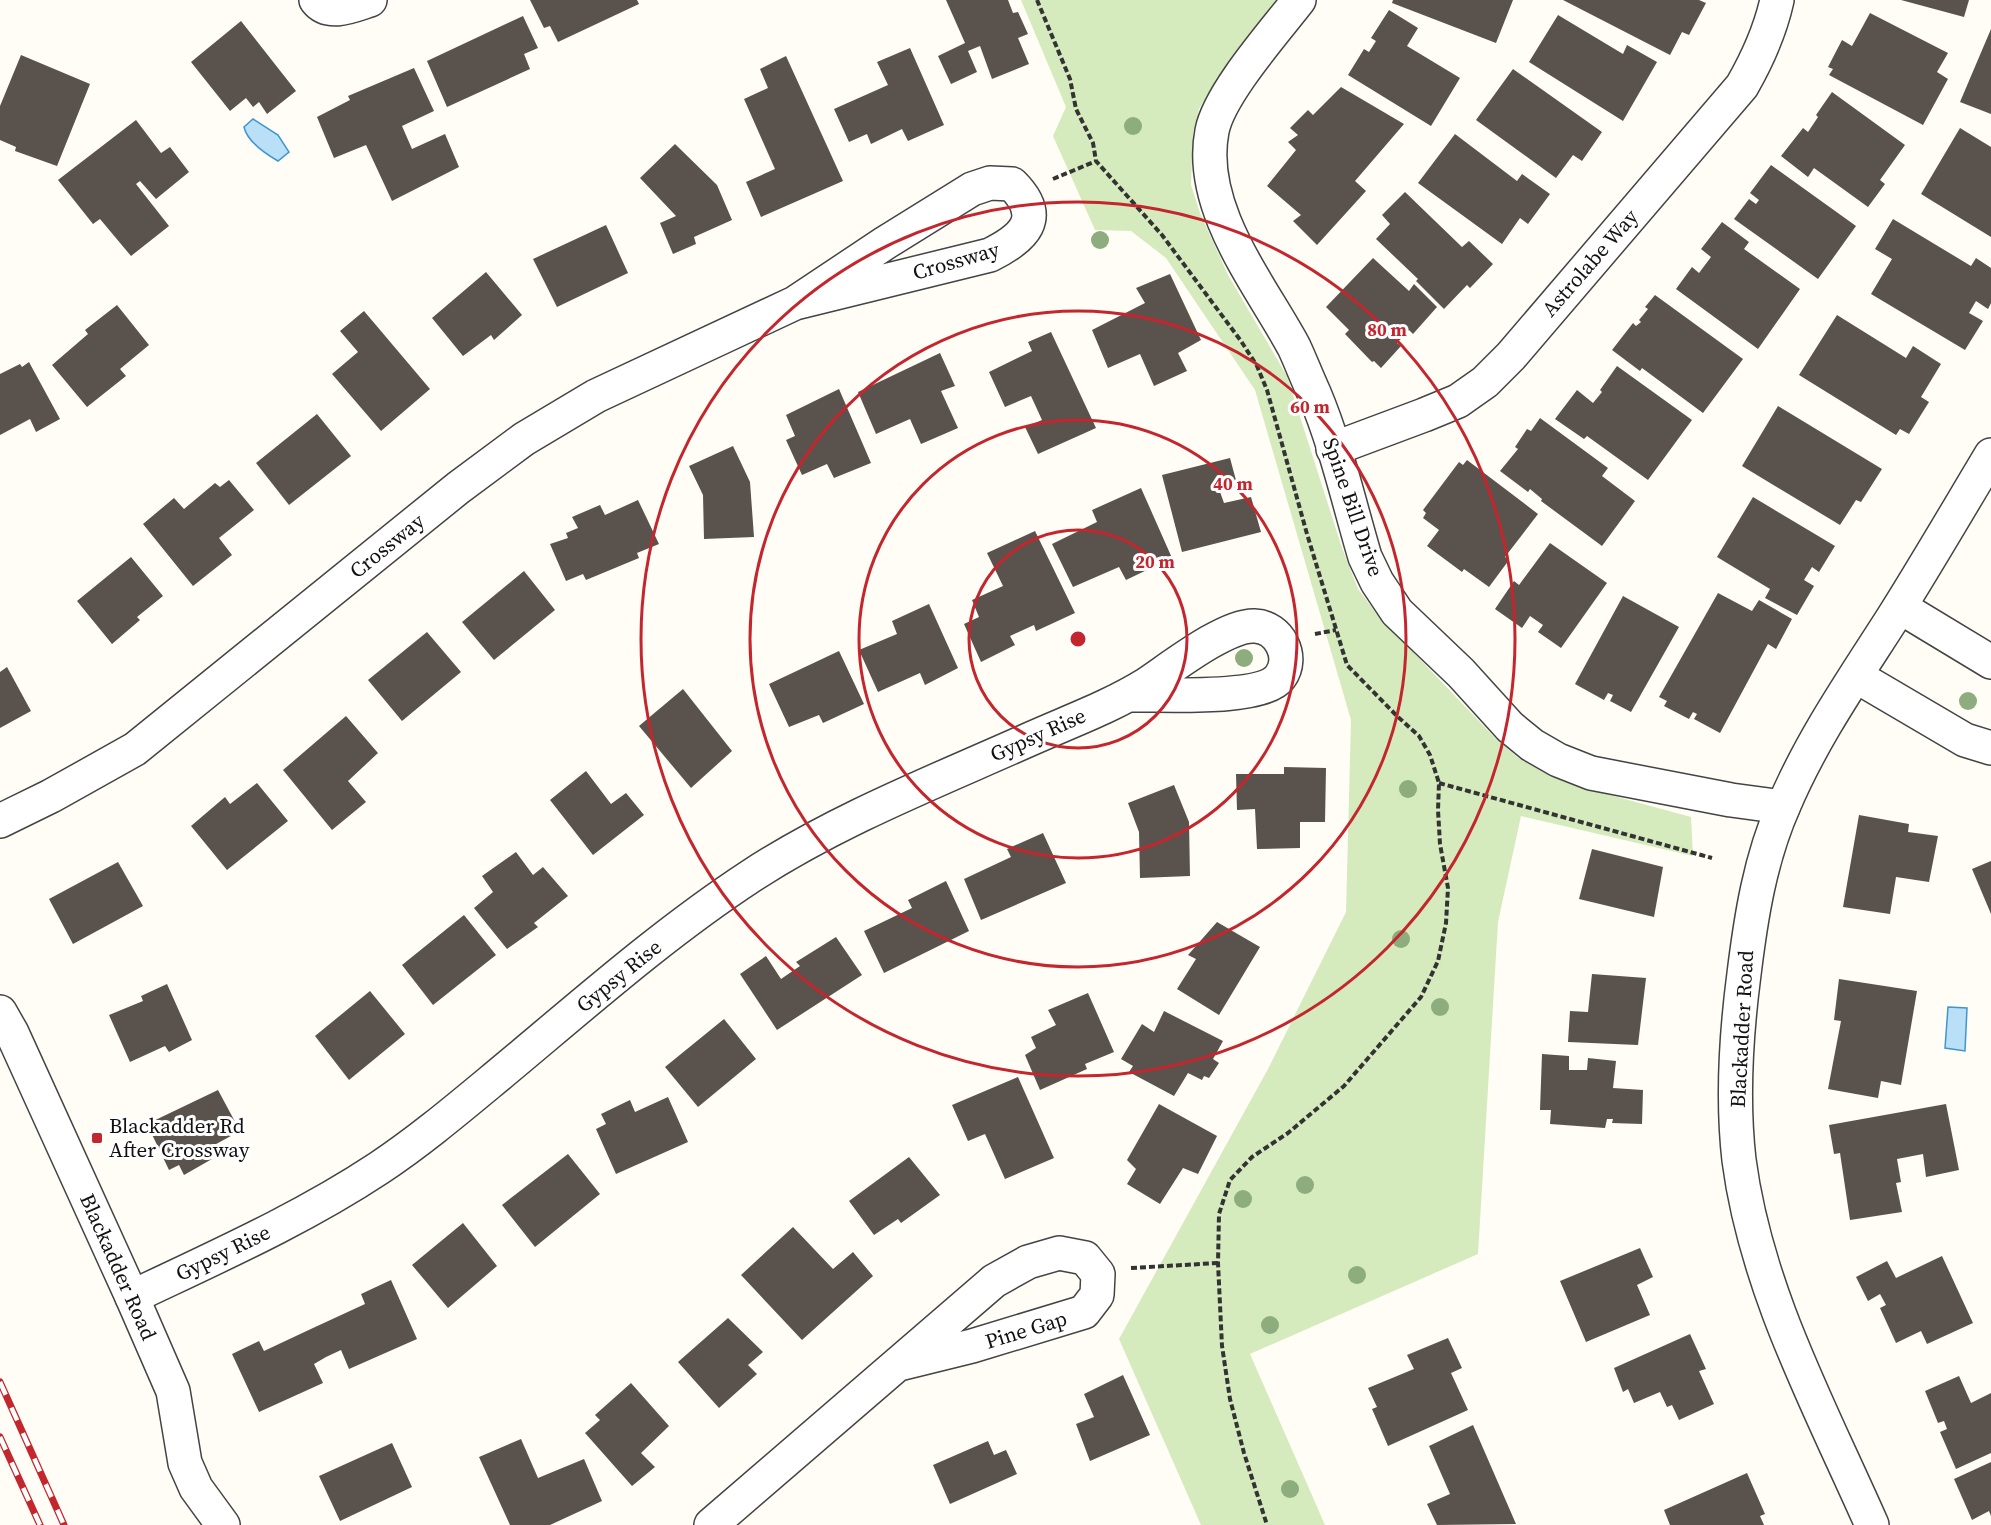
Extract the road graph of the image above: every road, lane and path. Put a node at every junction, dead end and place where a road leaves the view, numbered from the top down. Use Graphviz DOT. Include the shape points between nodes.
graph roads {
  1 [pos="316,0"];
  2 [pos="370,0"];
  3 [pos="1037,0"];
  4 [pos="1299,0"];
  5 [pos="1777,0"];
  6 [pos="1096,160"];
  7 [pos="1023,195"];
  8 [pos="795,303"];
  9 [pos="1333,449"];
  10 [pos="1991,455"];
  11 [pos="1900,607"];
  12 [pos="1991,662"];
  13 [pos="1856,676"];
  14 [pos="1130,695"];
  15 [pos="1991,748"];
  16 [pos="1439,783"];
  17 [pos="1783,807"];
  18 [pos="0,821"];
  19 [pos="1712,858"];
  20 [pos="0,1012"];
  21 [pos="1218,1263"];
  22 [pos="1098,1274"];
  23 [pos="132,1297"];
  24 [pos="899,1364"];
  25 [pos="223,1525"];
  26 [pos="711,1525"];
  27 [pos="1267,1525"];
  28 [pos="1872,1525"];
  1 -- 2 [label="street" via="339,10"];
  3 -- 6 [label="path" via="1070,79 1076,109"];
  4 -- 9 [label="street, Spine Bill Drive" via="1223,104 1212,130 1210,169 1235,244 1294,348"];
  5 -- 9 [label="street, Astrolabe Way" via="1760,54 1742,86 1511,356 1458,401"];
  6 -- 7 [label="path"];
  6 -- 16 [label="path" via="1162,235 1257,366 1347,665 1419,736"];
  7 -- 8 [label="street, Crossway" via="1012,184 990,183 972,189"];
  7 -- 8 [label="street, Crossway" via="1030,214 1025,232 990,255"];
  8 -- 18 [label="street, Crossway" via="597,396 524,439 135,749"];
  9 -- 17 [label="street, Spine Bill Drive" via="1365,557 1397,612 1532,745 1591,773"];
  10 -- 11 [label="street, Blackadder Road"];
  11 -- 12 [label="street"];
  11 -- 13 [label="street, Blackadder Road"];
  13 -- 15 [label="street" via="1965,740"];
  13 -- 17 [label="street, Blackadder Road" via="1816,740"];
  14 -- 23 [label="street, Gypsy Rise" via="809,840 687,920 381,1167 290,1220"];
  16 -- 19 [label="path"];
  16 -- 21 [label="path" via="1440,844 1448,888 1438,962 1421,997 1344,1086 1295,1128 1252,1157 1230,1180 1219,1214"];
  17 -- 28 [label="street, Blackadder Road" via="1760,871 1746,951 1735,1085 1739,1159 1765,1275 1785,1330"];
  20 -- 23 [label="street, Blackadder Road"];
  21 -- 22 [label="path" via="1117,1269"];
  21 -- 27 [label="path" via="1222,1346 1230,1399"];
  22 -- 24 [label="street, Pine Gap" via="1097,1295 1084,1312"];
  22 -- 24 [label="street, Pine Gap" via="1085,1258 1059,1253 1028,1262 994,1281"];
  23 -- 25 [label="street, Blackadder Road" via="173,1391 186,1463 196,1488"];
  24 -- 26 [label="street, Pine Gap"];
}
